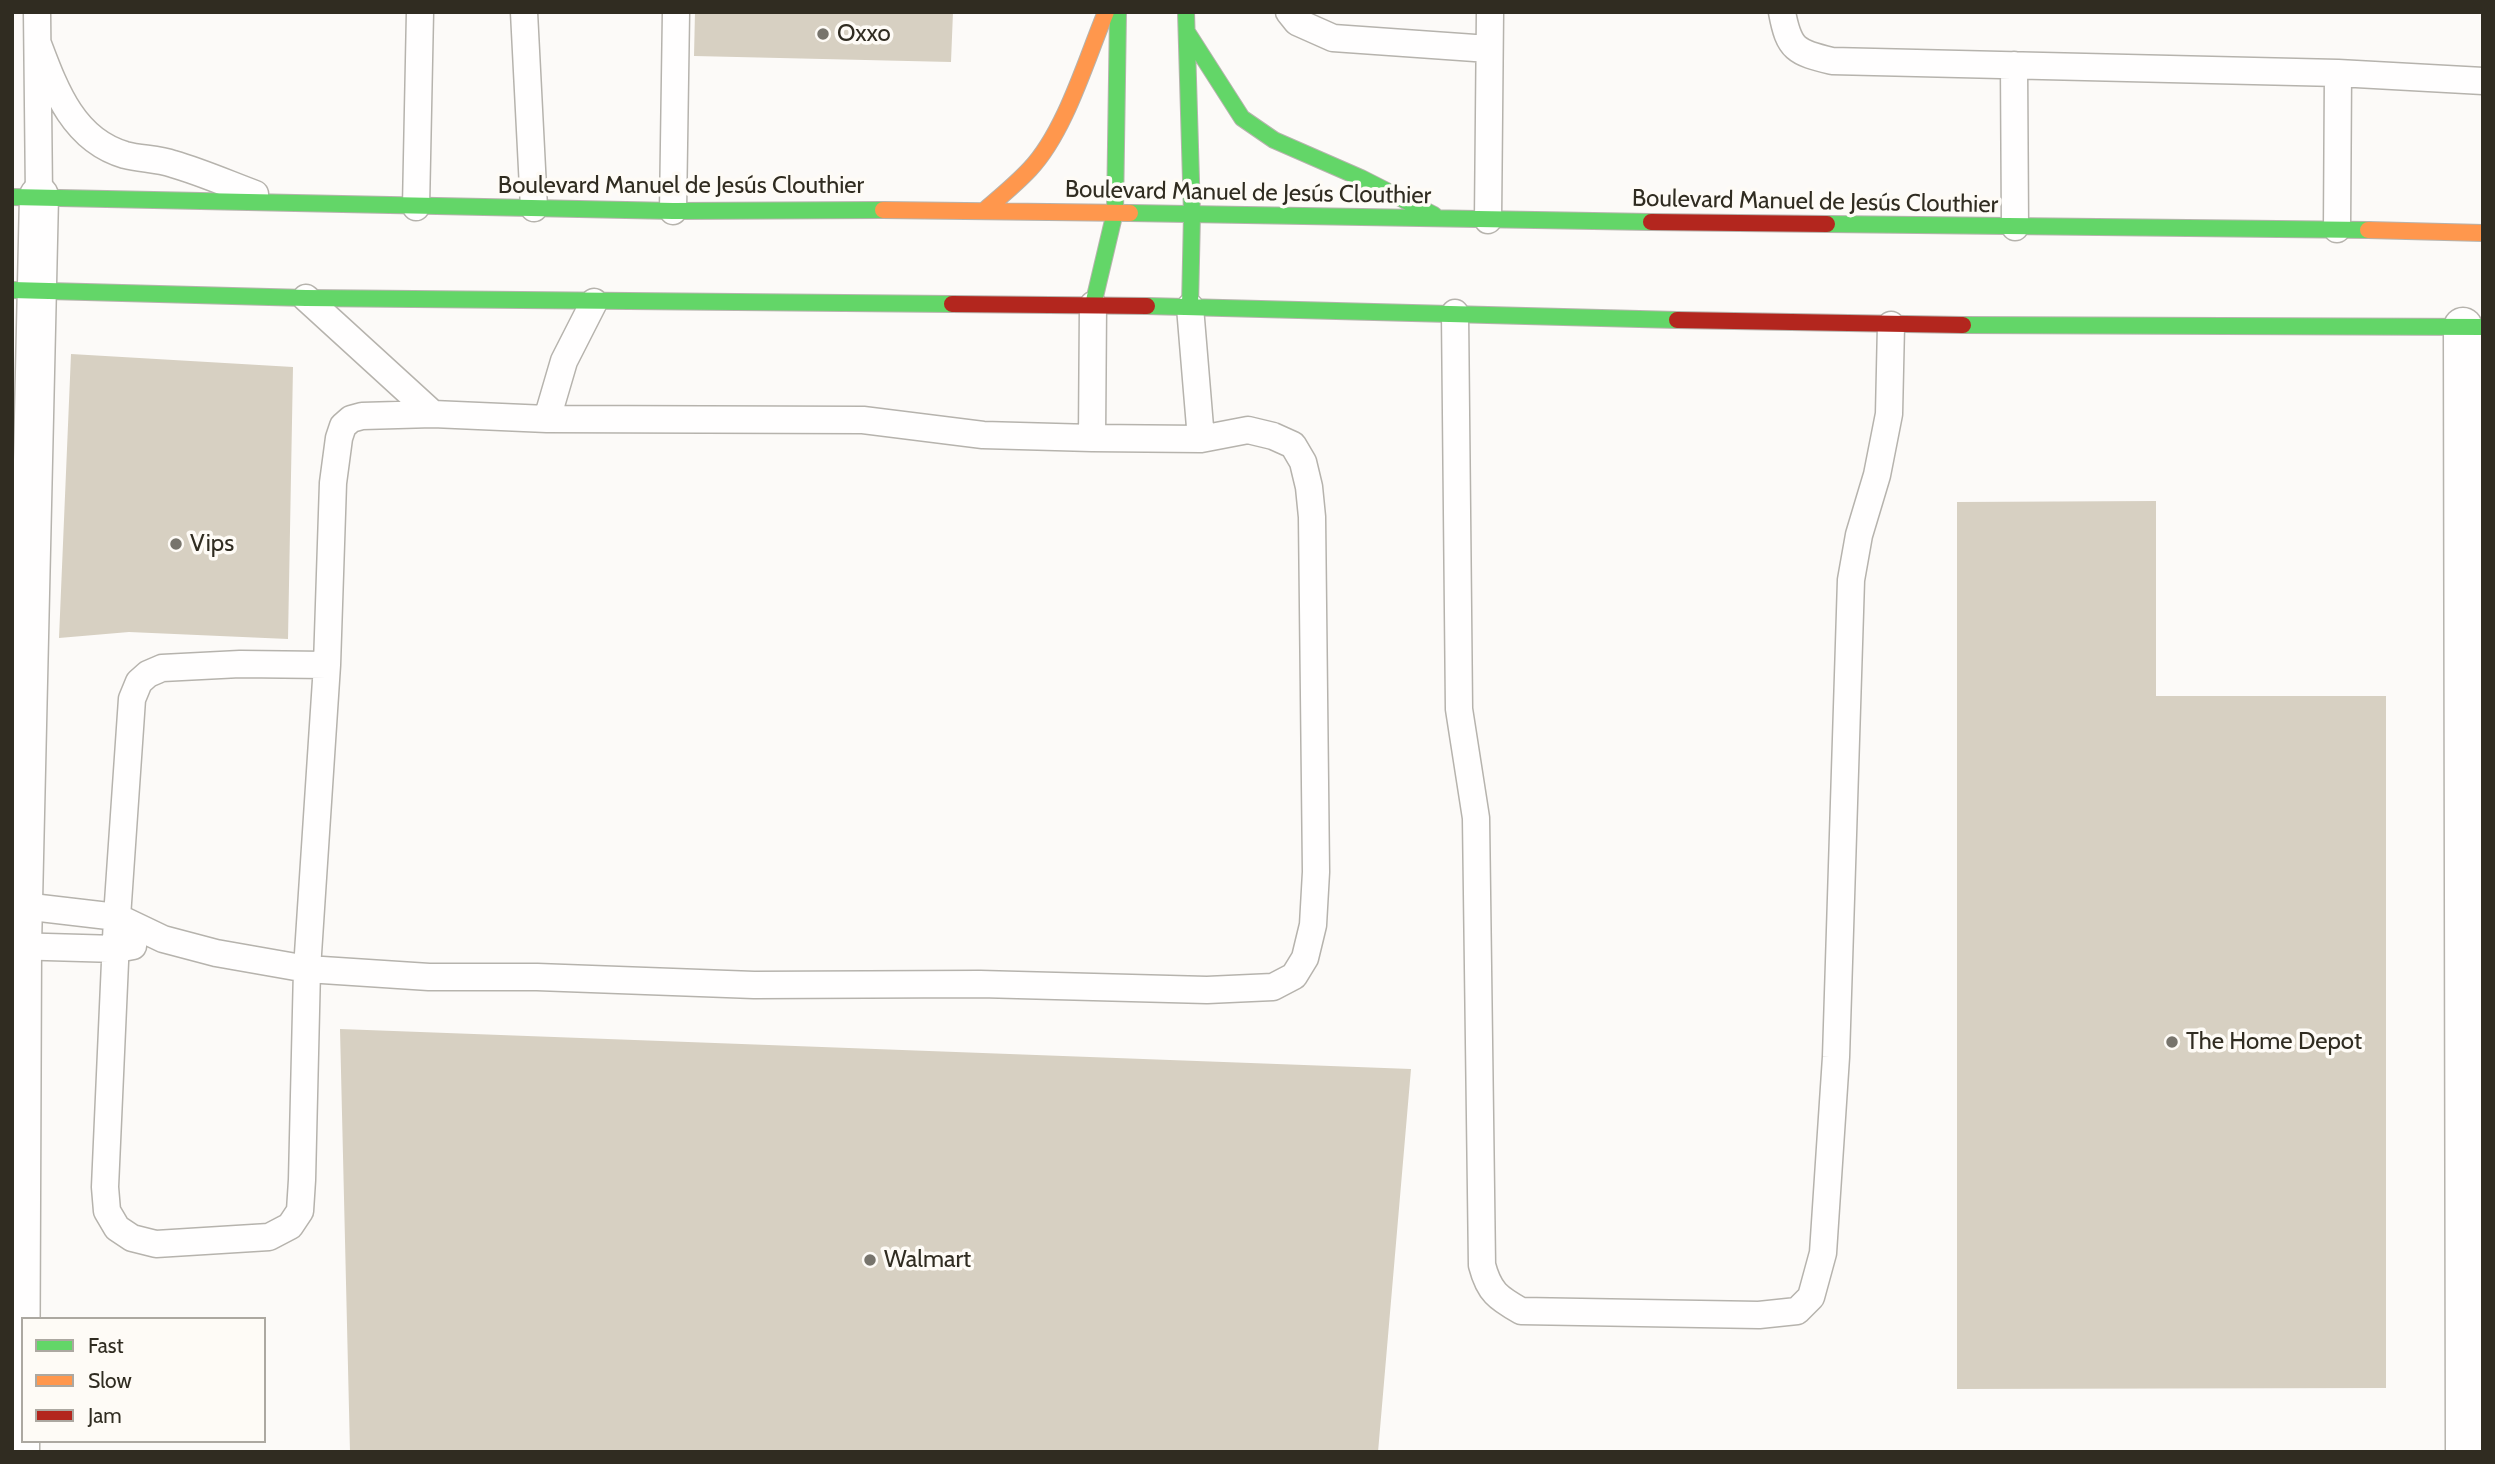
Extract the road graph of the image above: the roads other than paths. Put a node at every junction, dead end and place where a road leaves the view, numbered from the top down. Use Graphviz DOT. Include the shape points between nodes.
graph roads {
  1 [pos="37,12"];
  2 [pos="420,12"];
  3 [pos="524,12"];
  4 [pos="676,12"];
  5 [pos="1106,12"];
  6 [pos="1118,12"];
  7 [pos="1186,12"];
  8 [pos="1289,12"];
  9 [pos="1490,12"];
  10 [pos="1782,12"];
  11 [pos="1187,32"];
  12 [pos="38,44"];
  13 [pos="1489,48"];
  14 [pos="2014,65"];
  15 [pos="2338,73"];
  16 [pos="2483,81"];
  17 [pos="25,197"];
  18 [pos="280,202"];
  19 [pos="416,208"];
  20 [pos="534,208"];
  21 [pos="985,210"];
  22 [pos="674,211"];
  23 [pos="1115,212"];
  24 [pos="1192,214"];
  25 [pos="1442,220"];
  26 [pos="1489,220"];
  27 [pos="2015,226"];
  28 [pos="2337,229"];
  29 [pos="2483,233"];
  30 [pos="24,290"];
  31 [pos="306,298"];
  32 [pos="594,302"];
  33 [pos="1093,305"];
  34 [pos="1190,307"];
  35 [pos="1455,313"];
  36 [pos="1891,325"];
  37 [pos="2473,327"];
  38 [pos="433,414"];
  39 [pos="547,419"];
  40 [pos="1092,438"];
  41 [pos="1201,439"];
  42 [pos="327,665"];
  43 [pos="18,907"];
  44 [pos="2473,909"];
  45 [pos="117,917"];
  46 [pos="163,939"];
  47 [pos="17,946"];
  48 [pos="117,949"];
  49 [pos="307,970"];
  50 [pos="20,1452"];
  51 [pos="2465,1452"];
  1 -- 12 [label="lane"];
  2 -- 19 [label="lane"];
  3 -- 20 [label="lane"];
  4 -- 22 [label="lane"];
  5 -- 21 [label="main road" via="1048,145 1030,169"];
  6 -- 23 [label="main road"];
  7 -- 11 [label="main road"];
  8 -- 13 [label="lane" via="1297,22 1333,38"];
  9 -- 13 [label="lane"];
  10 -- 14 [label="lane" via="1786,35 1797,49 1832,61"];
  11 -- 24 [label="main road"];
  11 -- 25 [label="main road" via="1242,118 1274,140 1362,178"];
  12 -- 17 [label="lane"];
  12 -- 18 [label="lane" via="65,108 100,144 124,155 171,163"];
  13 -- 26 [label="lane"];
  14 -- 15 [label="lane"];
  14 -- 27 [label="lane"];
  15 -- 16 [label="lane"];
  15 -- 28 [label="lane"];
  17 -- 18 [label="main road, Boulevard Manuel de Jesús Clouthier"];
  17 -- 30 [label="street"];
  18 -- 19 [label="main road, Boulevard Manuel de Jesús Clouthier"];
  19 -- 20 [label="main road, Boulevard Manuel de Jesús Clouthier"];
  20 -- 22 [label="main road, Boulevard Manuel de Jesús Clouthier"];
  21 -- 22 [label="main road, Boulevard Manuel de Jesús Clouthier"];
  21 -- 23 [label="main road, Boulevard Manuel de Jesús Clouthier"];
  23 -- 24 [label="main road, Boulevard Manuel de Jesús Clouthier"];
  23 -- 33 [label="main road"];
  24 -- 25 [label="main road, Boulevard Manuel de Jesús Clouthier"];
  24 -- 34 [label="main road"];
  25 -- 26 [label="main road, Boulevard Manuel de Jesús Clouthier"];
  26 -- 27 [label="main road, Boulevard Manuel de Jesús Clouthier"];
  27 -- 28 [label="main road, Boulevard Manuel de Jesús Clouthier"];
  28 -- 29 [label="main road, Boulevard Manuel de Jesús Clouthier"];
  30 -- 31 [label="main road"];
  30 -- 43 [label="street"];
  31 -- 32 [label="main road"];
  31 -- 38 [label="lane"];
  32 -- 33 [label="main road"];
  32 -- 39 [label="lane" via="564,361"];
  33 -- 34 [label="main road"];
  33 -- 40 [label="lane"];
  34 -- 35 [label="main road"];
  34 -- 41 [label="lane"];
  35 -- 36 [label="main road"];
  35 -- 36 [label="lane" via="1459,709 1476,818 1482,1265 1487,1284 1501,1300 1521,1311 1759,1315 1797,1311 1815,1287 1824,1253 1835,1071 1851,580 1889,414"];
  36 -- 37 [label="main road"];
  37 -- 44 [label="street"];
  38 -- 39 [label="lane"];
  38 -- 42 [label="lane" via="362,416 343,426 333,483"];
  39 -- 40 [label="lane" via="863,420 983,435"];
  40 -- 41 [label="lane"];
  41 -- 49 [label="lane" via="1248,430 1273,436 1293,445 1309,487 1316,872 1313,925 1305,958 1294,976 1273,987 1207,990 754,985"];
  42 -- 45 [label="lane" via="162,668 139,682 130,719"];
  42 -- 49 [label="lane"];
  43 -- 45 [label="lane"];
  43 -- 47 [label="street"];
  44 -- 51 [label="street"];
  45 -- 46 [label="lane"];
  45 -- 48 [label="lane"];
  46 -- 48 [label="lane"];
  46 -- 49 [label="lane"];
  47 -- 48 [label="lane"];
  47 -- 50 [label="street"];
  48 -- 49 [label="lane" via="107,1211 117,1228 132,1238 156,1244 269,1237 290,1227 300,1210"];
}
